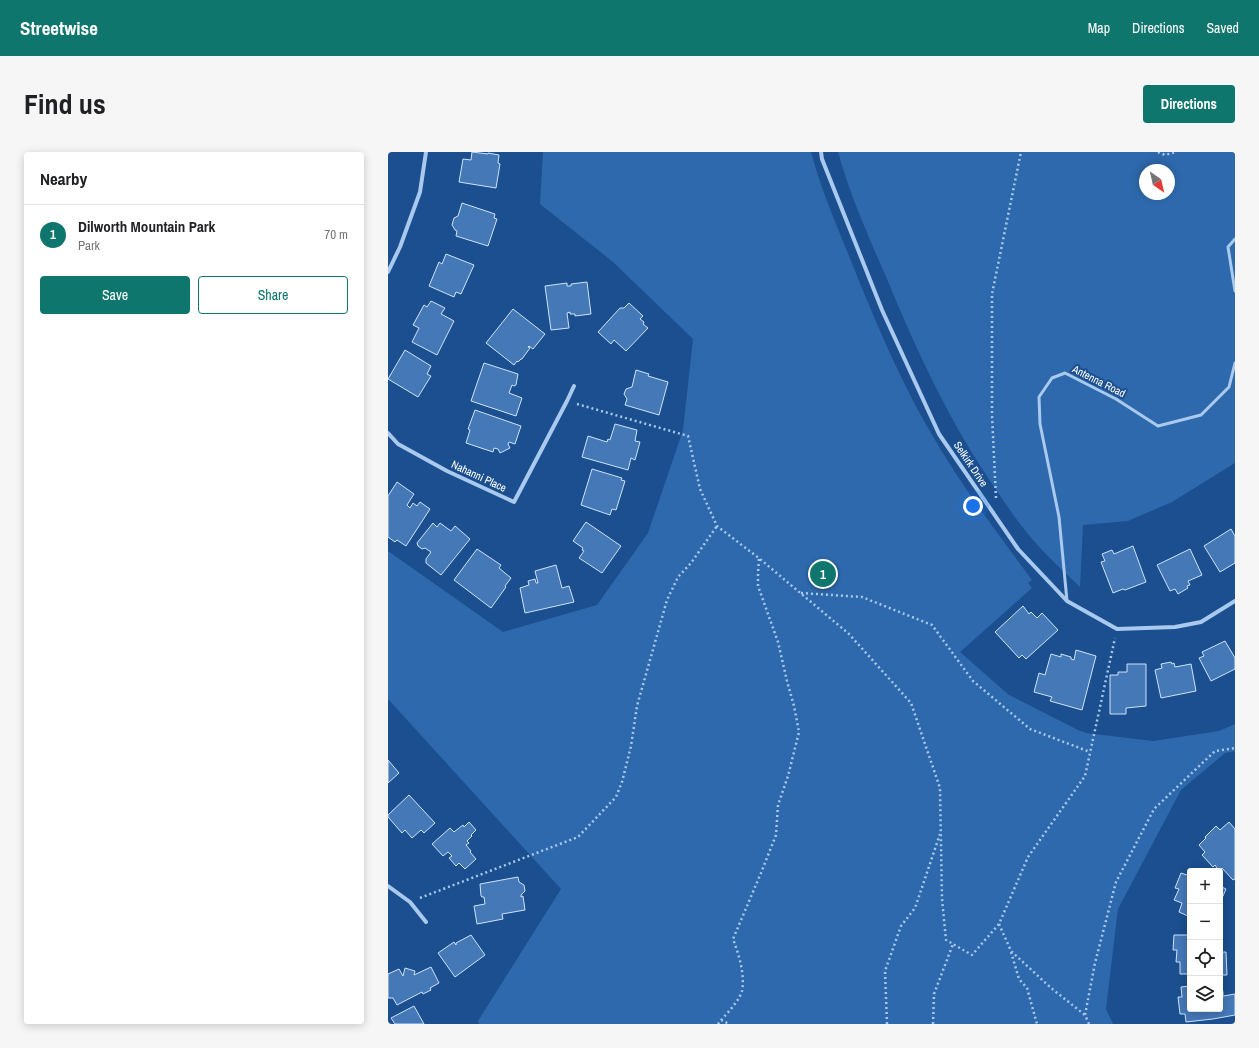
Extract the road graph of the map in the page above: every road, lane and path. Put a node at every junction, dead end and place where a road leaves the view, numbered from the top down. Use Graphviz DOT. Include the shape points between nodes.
graph roads {
  1 [pos="426,152"];
  2 [pos="821,152"];
  3 [pos="1021,152"];
  4 [pos="1158,152"];
  5 [pos="1176,152"];
  6 [pos="1235,239"];
  7 [pos="388,272"];
  8 [pos="1235,291"];
  9 [pos="1235,363"];
  10 [pos="574,386"];
  11 [pos="567,401"];
  12 [pos="388,433"];
  13 [pos="997,518"];
  14 [pos="717,526"];
  15 [pos="760,559"];
  16 [pos="800,593"];
  17 [pos="1067,601"];
  18 [pos="1235,602"];
  19 [pos="1117,628"];
  20 [pos="1235,748"];
  21 [pos="1090,752"];
  22 [pos="941,832"];
  23 [pos="388,886"];
  24 [pos="410,902"];
  25 [pos="426,922"];
  26 [pos="999,924"];
  27 [pos="953,944"];
  28 [pos="1011,951"];
  29 [pos="1085,1015"];
  30 [pos="721,1020"];
  31 [pos="718,1024"];
  32 [pos="728,1024"];
  33 [pos="887,1024"];
  34 [pos="933,1024"];
  35 [pos="1037,1024"];
  36 [pos="1089,1024"];
  1 -- 7 [label="street" via="420,192"];
  2 -- 13 [label="street, Selkirk Drive" via="882,310 939,434"];
  3 -- 13 [label="path" via="992,294 992,415"];
  4 -- 5 [label="path" via="1165,155"];
  6 -- 8 [label="lane" via="1228,247"];
  9 -- 17 [label="lane, Antenna Road" via="1229,387 1201,415 1158,426 1116,398 1065,373 1052,378 1040,397 1040,424 1059,517"];
  10 -- 11 [label="street, Nahanni Place"];
  11 -- 12 [label="street, Nahanni Place" via="514,502 447,471 398,444"];
  11 -- 14 [label="path" via="688,436 700,490"];
  13 -- 17 [label="street, Selkirk Drive" via="1018,549"];
  14 -- 15 [label="path"];
  14 -- 24 [label="path" via="692,563 678,577 667,600 637,706 631,746 616,797 578,837"];
  15 -- 16 [label="path"];
  15 -- 30 [label="path" via="758,586 778,642 799,732 778,805 776,835 733,939 740,959 742,992"];
  16 -- 21 [label="path" via="862,597 932,625 973,681 1030,729"];
  16 -- 22 [label="path" via="849,634 911,703 940,788"];
  17 -- 19 [label="street, Selkirk Drive"];
  18 -- 19 [label="street, Selkirk Drive" via="1201,622 1175,627"];
  19 -- 21 [label="path"];
  20 -- 29 [label="path" via="1215,751 1154,809 1116,882 1095,963"];
  21 -- 26 [label="path" via="1085,776 1028,857"];
  22 -- 27 [label="path" via="942,899 946,940"];
  22 -- 33 [label="path" via="915,908 901,926 885,971"];
  23 -- 24 [label="street"];
  24 -- 25 [label="street"];
  26 -- 27 [label="path" via="972,955"];
  26 -- 28 [label="path"];
  27 -- 34 [label="path" via="934,994"];
  28 -- 29 [label="path"];
  28 -- 35 [label="path" via="1019,979 1027,988"];
  29 -- 36 [label="path"];
  30 -- 31 [label="path"];
  30 -- 32 [label="path"];
}
